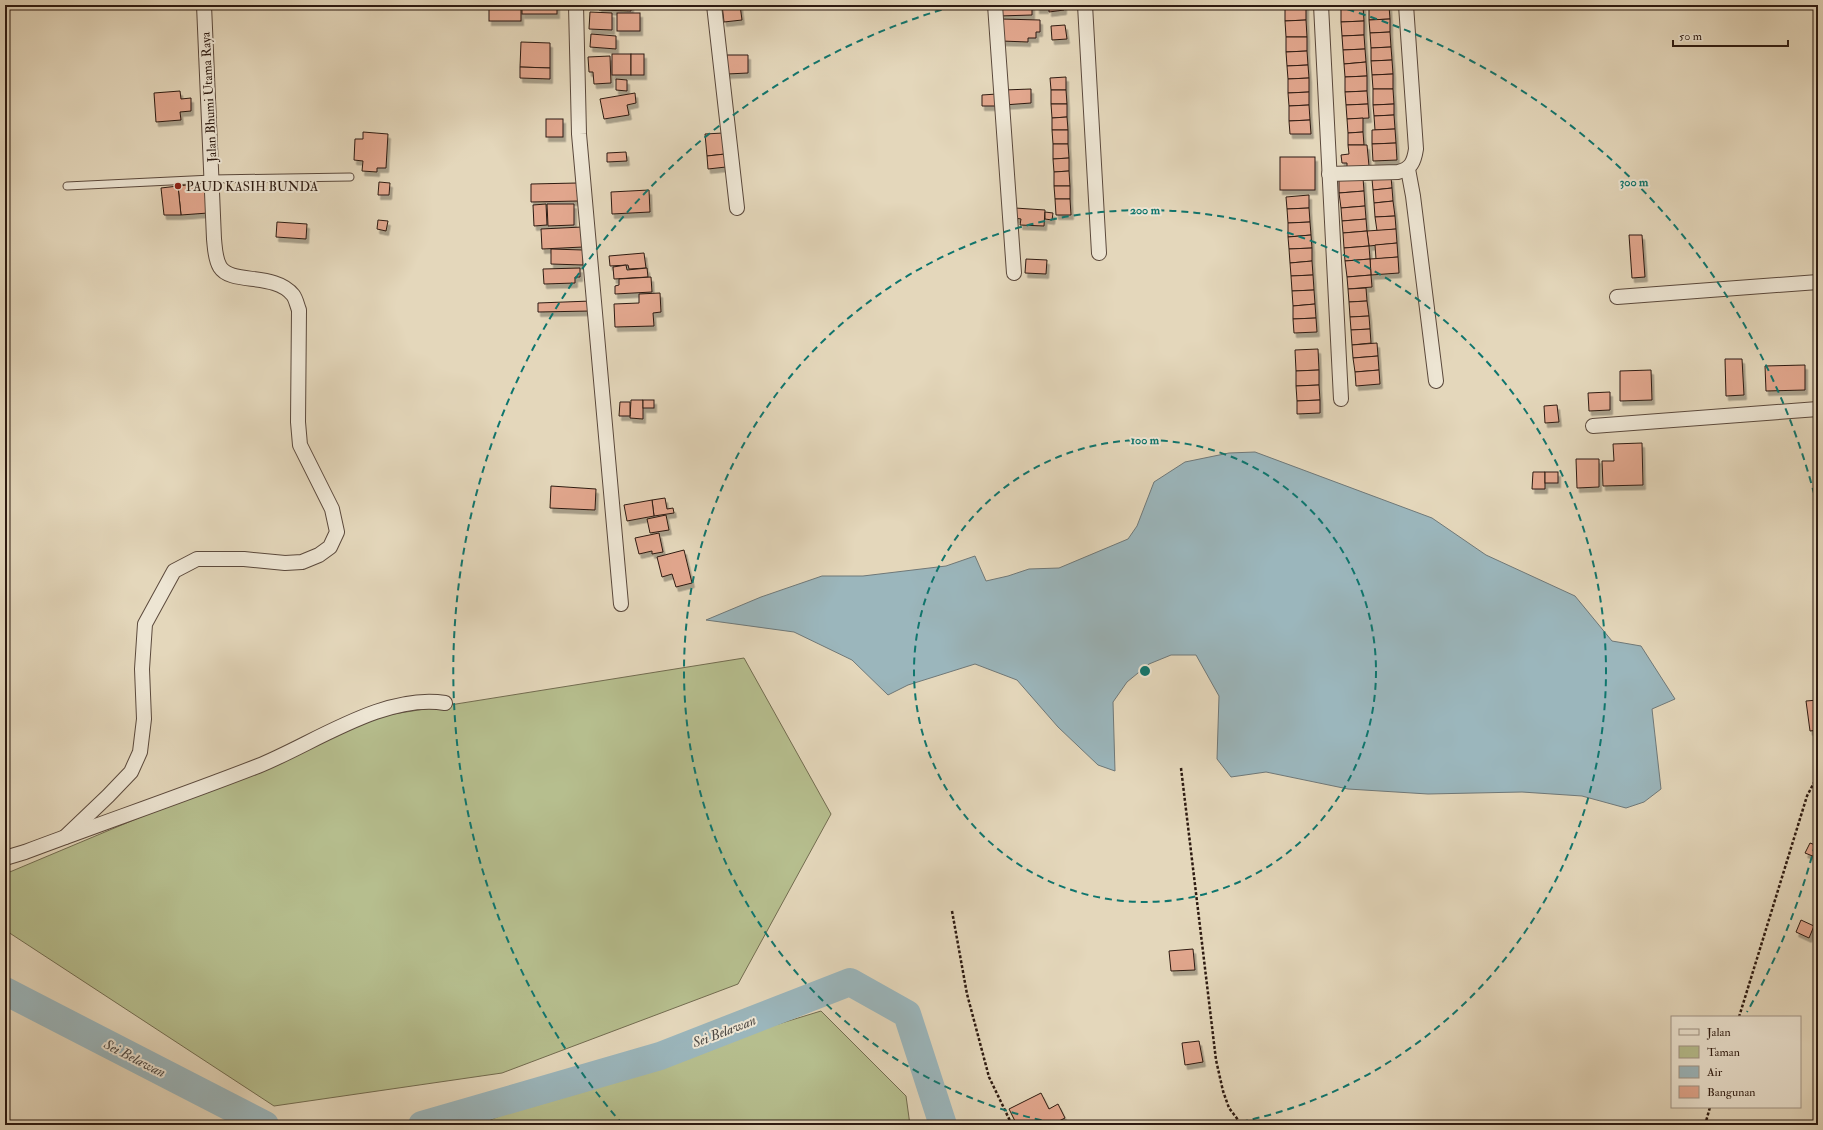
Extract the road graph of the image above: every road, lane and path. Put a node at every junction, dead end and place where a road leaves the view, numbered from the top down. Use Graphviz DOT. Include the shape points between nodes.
graph roads {
  1 [pos="204,5"];
  2 [pos="576,5"];
  3 [pos="714,5"];
  4 [pos="994,5"];
  5 [pos="1085,5"];
  6 [pos="1321,5"];
  7 [pos="1406,5"];
  8 [pos="1408,169"];
  9 [pos="1329,174"];
  10 [pos="350,177"];
  11 [pos="212,179"];
  12 [pos="67,186"];
  13 [pos="737,208"];
  14 [pos="1099,253"];
  15 [pos="1014,273"];
  16 [pos="1818,282"];
  17 [pos="1617,297"];
  18 [pos="1436,381"];
  19 [pos="1341,399"];
  20 [pos="1818,409"];
  21 [pos="1593,426"];
  22 [pos="621,604"];
  23 [pos="444,702"];
  24 [pos="1181,768"];
  25 [pos="1818,775"];
  26 [pos="65,837"];
  27 [pos="5,858"];
  28 [pos="952,911"];
  29 [pos="1739,1016"];
  30 [pos="1710,1108"];
  31 [pos="1012,1125"];
  32 [pos="1242,1125"];
  33 [pos="1704,1125"];
  1 -- 11 [label="street, Jalan Bhumi Utama Raya"];
  2 -- 22 [label="street" via="579,134"];
  3 -- 13 [label="street"];
  4 -- 15 [label="street"];
  5 -- 14 [label="street"];
  6 -- 9 [label="street"];
  7 -- 8 [label="street" via="1416,150 1414,161"];
  8 -- 9 [label="street" via="1398,172"];
  8 -- 18 [label="street"];
  9 -- 19 [label="street"];
  10 -- 11 [label="lane"];
  11 -- 12 [label="lane"];
  11 -- 26 [label="street, Jalan Bhumi Utama Raya" via="214,239 220,267 241,278 266,280 286,289 294,296 299,310 300,445 332,509 337,532 330,547 302,562 197,559 174,571 146,624 142,669 144,720 140,752 131,772"];
  16 -- 17 [label="street"];
  20 -- 21 [label="street"];
  23 -- 26 [label="street" via="430,700 389,707 350,722 259,765"];
  24 -- 32 [label="path" via="1216,1060 1229,1108"];
  25 -- 29 [label="path" via="1805,803"];
  26 -- 27 [label="street"];
  28 -- 31 [label="path" via="967,994 989,1077"];
  30 -- 33 [label="path"];
}
